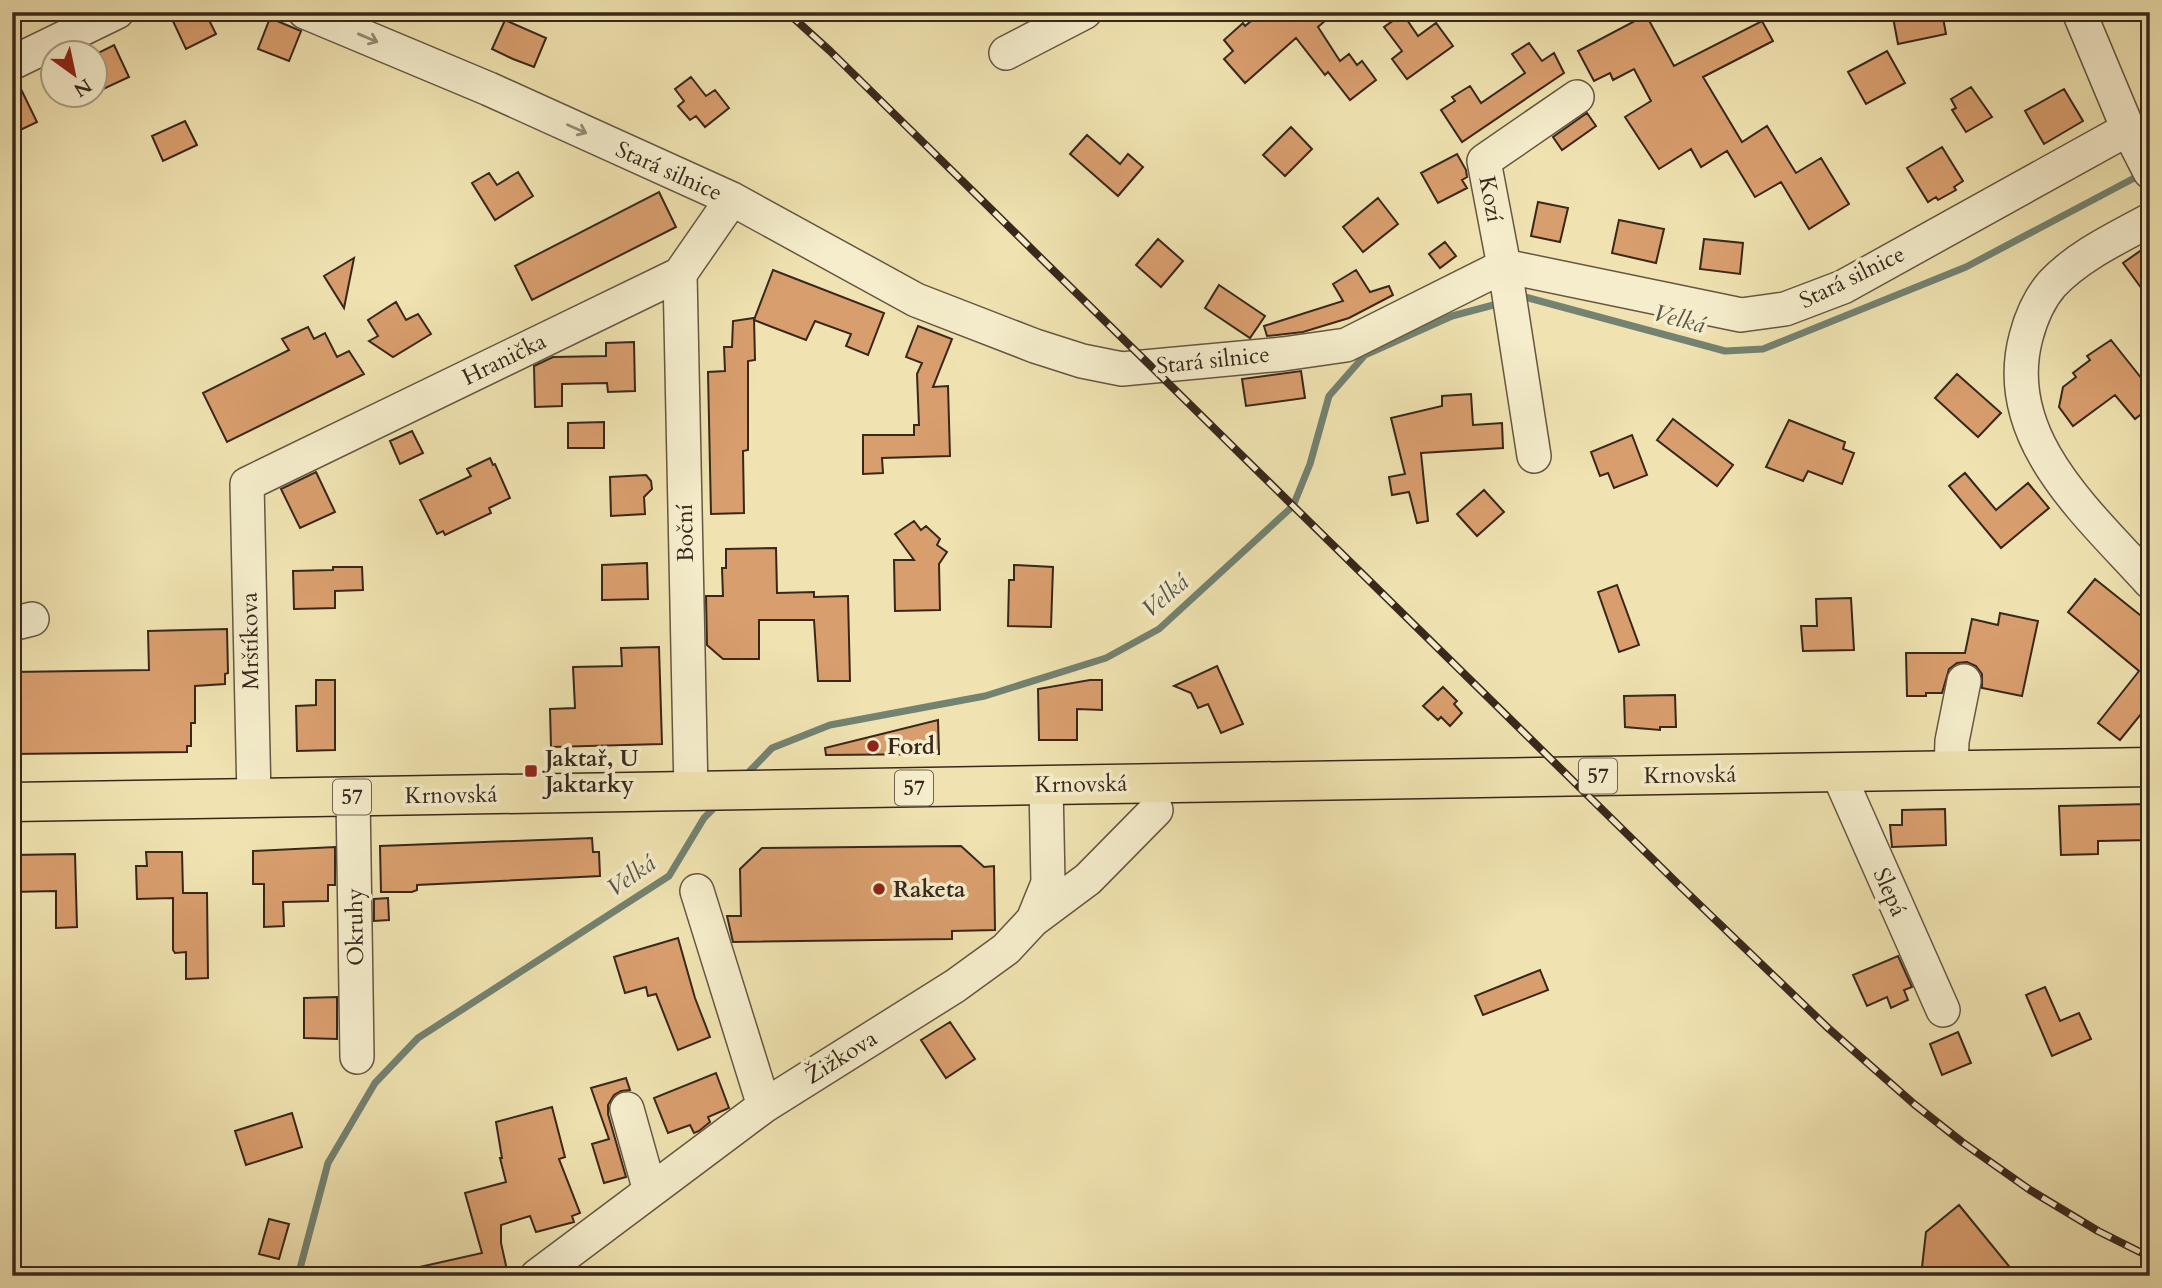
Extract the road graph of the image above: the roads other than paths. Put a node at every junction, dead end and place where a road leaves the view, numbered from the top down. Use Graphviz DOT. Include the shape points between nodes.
graph roads {
  1 [pos="117,12"];
  2 [pos="305,12"];
  3 [pos="1085,12"];
  4 [pos="2079,12"];
  5 [pos="1006,53"];
  6 [pos="12,64"];
  7 [pos="1577,97"];
  8 [pos="2138,149"];
  9 [pos="732,199"];
  10 [pos="2150,220"];
  11 [pos="680,274"];
  12 [pos="1507,285"];
  13 [pos="1534,456"];
  14 [pos="247,484"];
  15 [pos="2150,582"];
  16 [pos="1964,681"];
  17 [pos="2150,767"];
  18 [pos="1951,771"];
  19 [pos="1838,773"];
  20 [pos="1046,785"];
  21 [pos="691,792"];
  22 [pos="353,796"];
  23 [pos="254,799"];
  24 [pos="12,802"];
  25 [pos="1156,810"];
  26 [pos="698,891"];
  27 [pos="1033,920"];
  28 [pos="1943,1010"];
  29 [pos="357,1057"];
  30 [pos="764,1106"];
  31 [pos="627,1109"];
  32 [pos="650,1191"];
  33 [pos="537,1276"];
  1 -- 6 [label="street"];
  2 -- 9 [label="street, Stará silnice, one-way"];
  3 -- 5 [label="street"];
  4 -- 8 [label="street"];
  7 -- 12 [label="street, Kozí" via="1484,161"];
  8 -- 12 [label="street, Stará silnice" via="1843,287 1785,309 1741,316"];
  9 -- 11 [label="street, Hranička"];
  9 -- 12 [label="street, Stará silnice" via="916,300 1035,346 1122,369 1346,345"];
  10 -- 15 [label="street" via="2085,257 2053,284 2029,327 2020,372 2024,408 2045,456 2087,512"];
  11 -- 14 [label="street, Hranička"];
  11 -- 21 [label="street, Boční"];
  12 -- 13 [label="street"];
  14 -- 23 [label="street, Mrštíkova"];
  16 -- 18 [label="street"];
  17 -- 18 [label="main road, Krnovská / 57"];
  18 -- 19 [label="main road, Krnovská / 57"];
  19 -- 20 [label="main road, Krnovská / 57"];
  19 -- 28 [label="street, Slepá"];
  20 -- 21 [label="main road, Krnovská / 57"];
  20 -- 27 [label="street, Žižkova" via="1048,883"];
  21 -- 22 [label="main road, Krnovská / 57"];
  22 -- 23 [label="main road, Krnovská / 57"];
  22 -- 29 [label="street, Okruhy"];
  23 -- 24 [label="main road, Krnovská / 57"];
  25 -- 27 [label="street" via="1088,879"];
  26 -- 30 [label="street"];
  27 -- 30 [label="street, Žižkova" via="1006,948 955,986"];
  30 -- 32 [label="street, Žižkova"];
  31 -- 32 [label="street"];
  32 -- 33 [label="street, Žižkova"];
}
